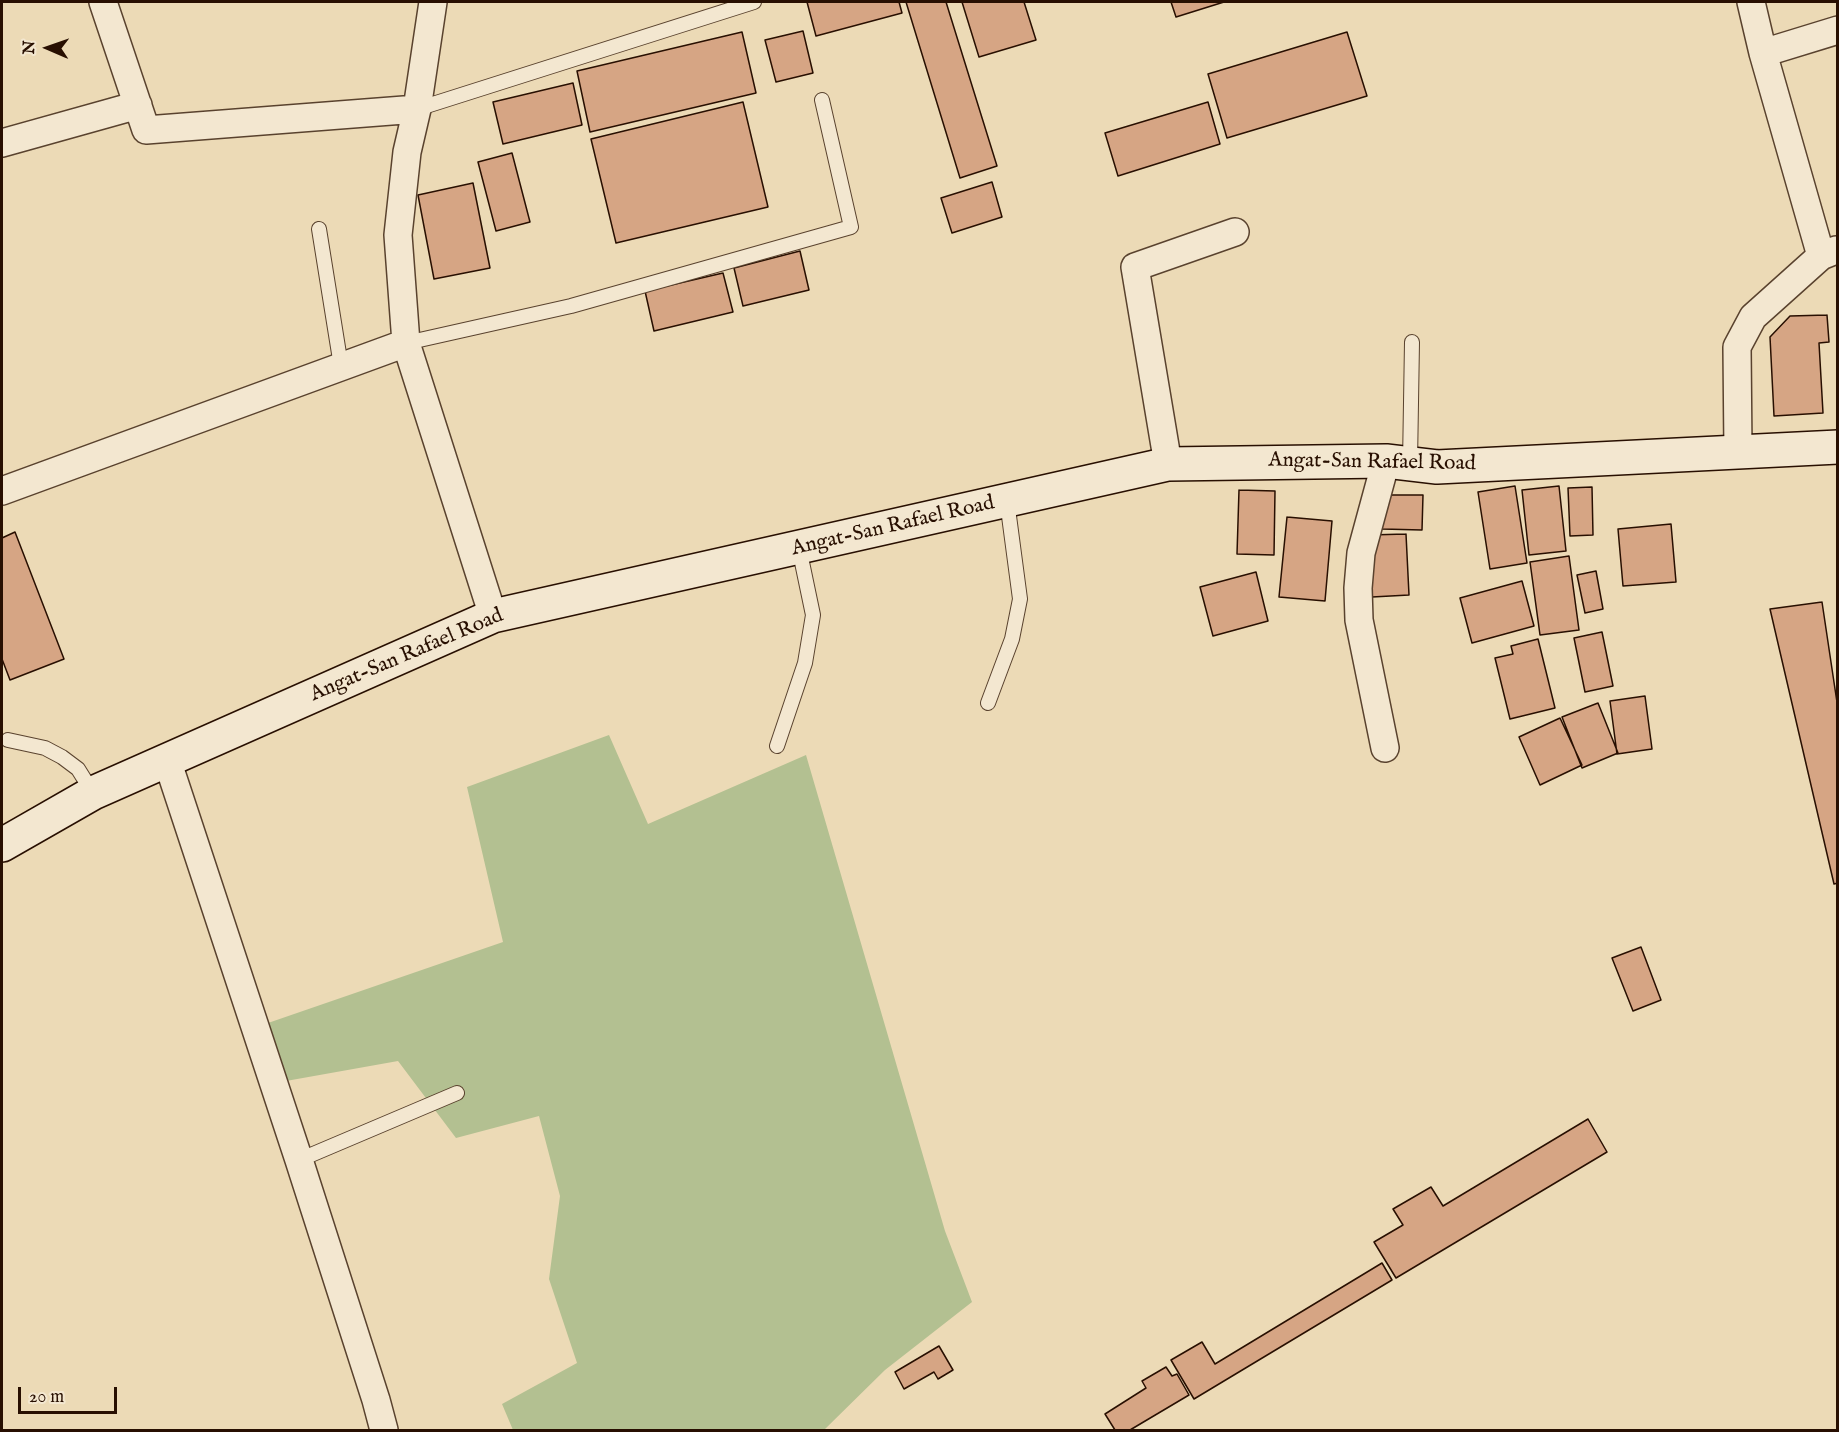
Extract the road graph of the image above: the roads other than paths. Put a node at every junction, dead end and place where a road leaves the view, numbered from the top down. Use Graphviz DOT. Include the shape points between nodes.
graph roads {
  1 [pos="102,2"];
  2 [pos="433,2"];
  3 [pos="754,2"];
  4 [pos="1751,2"];
  5 [pos="1838,30"];
  6 [pos="1763,53"];
  7 [pos="822,100"];
  8 [pos="138,105"];
  9 [pos="417,109"];
  10 [pos="2,143"];
  11 [pos="319,229"];
  12 [pos="1235,232"];
  13 [pos="1829,252"];
  14 [pos="1412,342"];
  15 [pos="406,343"];
  16 [pos="341,366"];
  17 [pos="1838,447"];
  18 [pos="1738,452"];
  19 [pos="1398,462"];
  20 [pos="1168,464"];
  21 [pos="2,491"];
  22 [pos="1007,501"];
  23 [pos="799,549"];
  24 [pos="493,616"];
  25 [pos="988,703"];
  26 [pos="8,740"];
  27 [pos="777,746"];
  28 [pos="1384,748"];
  29 [pos="167,760"];
  30 [pos="93,793"];
  31 [pos="2,845"];
  32 [pos="457,1093"];
  33 [pos="299,1160"];
  34 [pos="384,1431"];
  1 -- 8 [label="street"];
  2 -- 9 [label="street"];
  3 -- 9 [label="lane"];
  4 -- 6 [label="street"];
  5 -- 6 [label="street"];
  6 -- 13 [label="street"];
  7 -- 15 [label="lane" via="851,227 571,306"];
  8 -- 9 [label="street" via="146,130"];
  8 -- 10 [label="street"];
  9 -- 15 [label="street" via="407,152 398,235"];
  11 -- 16 [label="lane"];
  12 -- 20 [label="street" via="1135,267"];
  13 -- 18 [label="street" via="1753,317 1737,347"];
  14 -- 19 [label="lane"];
  15 -- 16 [label="street"];
  15 -- 24 [label="street"];
  16 -- 21 [label="street"];
  17 -- 18 [label="main road, Angat-San Rafael Road"];
  18 -- 19 [label="main road, Angat-San Rafael Road" via="1437,467"];
  19 -- 20 [label="main road, Angat-San Rafael Road"];
  19 -- 28 [label="street" via="1361,553 1358,588 1359,620"];
  20 -- 22 [label="main road, Angat-San Rafael Road"];
  22 -- 23 [label="main road, Angat-San Rafael Road"];
  22 -- 25 [label="lane" via="1020,600 1012,639"];
  23 -- 24 [label="main road, Angat-San Rafael Road"];
  23 -- 27 [label="lane" via="813,615 806,663"];
  24 -- 29 [label="main road, Angat-San Rafael Road"];
  26 -- 30 [label="lane" via="45,748 62,757 78,769"];
  29 -- 30 [label="main road, Angat-San Rafael Road"];
  29 -- 33 [label="street"];
  30 -- 31 [label="main road, Angat-San Rafael Road"];
  32 -- 33 [label="lane"];
  33 -- 34 [label="street"];
}
